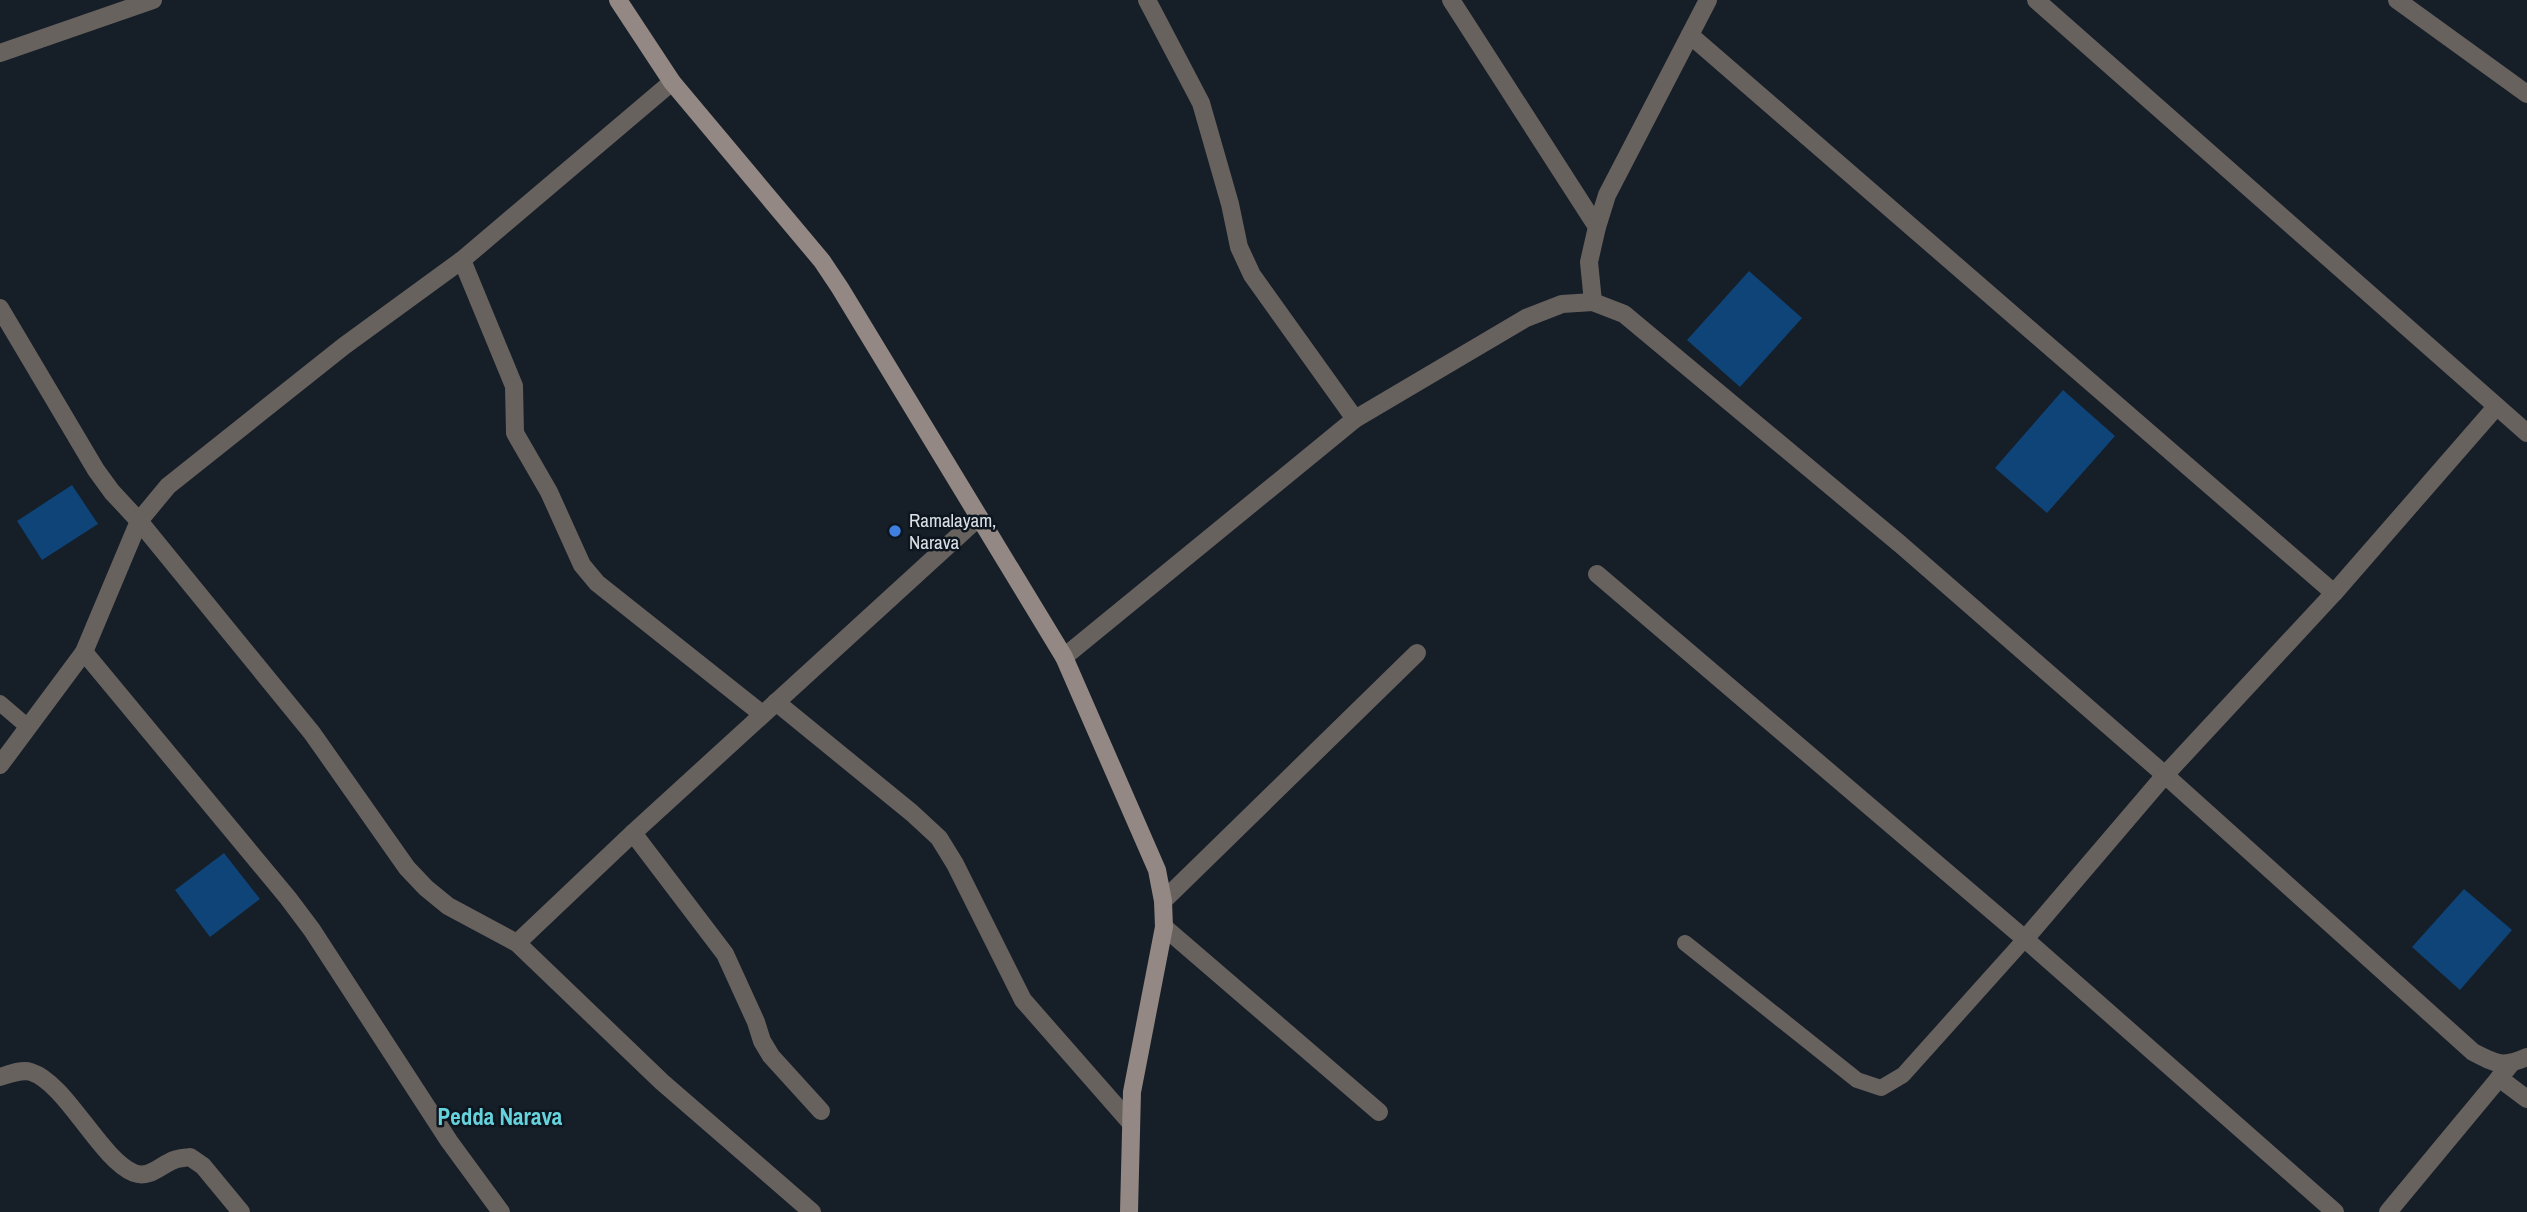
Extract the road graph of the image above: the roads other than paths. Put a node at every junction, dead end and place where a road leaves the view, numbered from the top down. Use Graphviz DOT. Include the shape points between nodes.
graph roads {
  1 [pos="153,0"];
  2 [pos="618,0"];
  3 [pos="1147,0"];
  4 [pos="1451,0"];
  5 [pos="1708,0"];
  6 [pos="2036,0"];
  7 [pos="2397,0"];
  8 [pos="1690,35"];
  9 [pos="0,53"];
  10 [pos="672,82"];
  11 [pos="2527,94"];
  12 [pos="1597,227"];
  13 [pos="461,261"];
  14 [pos="1593,302"];
  15 [pos="0,309"];
  16 [pos="2496,407"];
  17 [pos="1355,419"];
  18 [pos="2527,433"];
  19 [pos="978,518"];
  20 [pos="139,521"];
  21 [pos="1597,574"];
  22 [pos="2334,593"];
  23 [pos="84,652"];
  24 [pos="1417,653"];
  25 [pos="1064,657"];
  26 [pos="0,703"];
  27 [pos="769,708"];
  28 [pos="28,727"];
  29 [pos="0,765"];
  30 [pos="2165,775"];
  31 [pos="633,833"];
  32 [pos="1163,901"];
  33 [pos="1164,928"];
  34 [pos="2025,939"];
  35 [pos="517,943"];
  36 [pos="1685,943"];
  37 [pos="2527,1057"];
  38 [pos="2505,1072"];
  39 [pos="0,1077"];
  40 [pos="2527,1099"];
  41 [pos="821,1111"];
  42 [pos="1379,1112"];
  43 [pos="1130,1122"];
  44 [pos="499,1211"];
  45 [pos="241,1212"];
  46 [pos="812,1212"];
  47 [pos="1129,1212"];
  48 [pos="2334,1212"];
  49 [pos="2388,1212"];
  1 -- 9 [label="street"];
  2 -- 10 [label="main road"];
  3 -- 17 [label="street" via="1201,103 1239,247 1252,275"];
  4 -- 12 [label="street"];
  5 -- 8 [label="street"];
  6 -- 16 [label="street"];
  7 -- 11 [label="street"];
  8 -- 12 [label="street" via="1607,195"];
  8 -- 22 [label="street"];
  10 -- 13 [label="street"];
  10 -- 19 [label="main road" via="822,261"];
  12 -- 14 [label="street" via="1590,261"];
  13 -- 20 [label="street" via="344,346 168,486"];
  13 -- 27 [label="street" via="514,386 515,433 550,492 582,565 597,583"];
  14 -- 17 [label="street" via="1562,304 1526,318"];
  14 -- 30 [label="street" via="1624,314 1900,544"];
  15 -- 20 [label="street" via="96,470"];
  16 -- 18 [label="street"];
  16 -- 22 [label="street"];
  17 -- 25 [label="street"];
  19 -- 25 [label="main road"];
  19 -- 27 [label="street"];
  20 -- 23 [label="street"];
  20 -- 35 [label="street" via="312,733 407,868 448,906"];
  21 -- 34 [label="street"];
  22 -- 30 [label="street"];
  23 -- 28 [label="street"];
  23 -- 44 [label="street" via="312,930"];
  24 -- 32 [label="street"];
  25 -- 32 [label="main road" via="1157,870"];
  26 -- 28 [label="lane"];
  27 -- 31 [label="street"];
  27 -- 43 [label="street" via="939,838 1023,1000"];
  28 -- 29 [label="street"];
  30 -- 34 [label="street"];
  30 -- 38 [label="street" via="2473,1052"];
  31 -- 35 [label="street"];
  31 -- 41 [label="street" via="725,954 771,1056"];
  32 -- 33 [label="main road"];
  33 -- 42 [label="street"];
  33 -- 43 [label="main road"];
  34 -- 36 [label="lane" via="1903,1075 1881,1088 1857,1080"];
  34 -- 48 [label="street"];
  35 -- 46 [label="street" via="663,1083"];
  37 -- 38 [label="street"];
  38 -- 40 [label="street"];
  38 -- 49 [label="street"];
  39 -- 45 [label="street" via="31,1072 48,1082 116,1159 135,1173 148,1174 173,1160 190,1157"];
  43 -- 47 [label="main road"];
}
